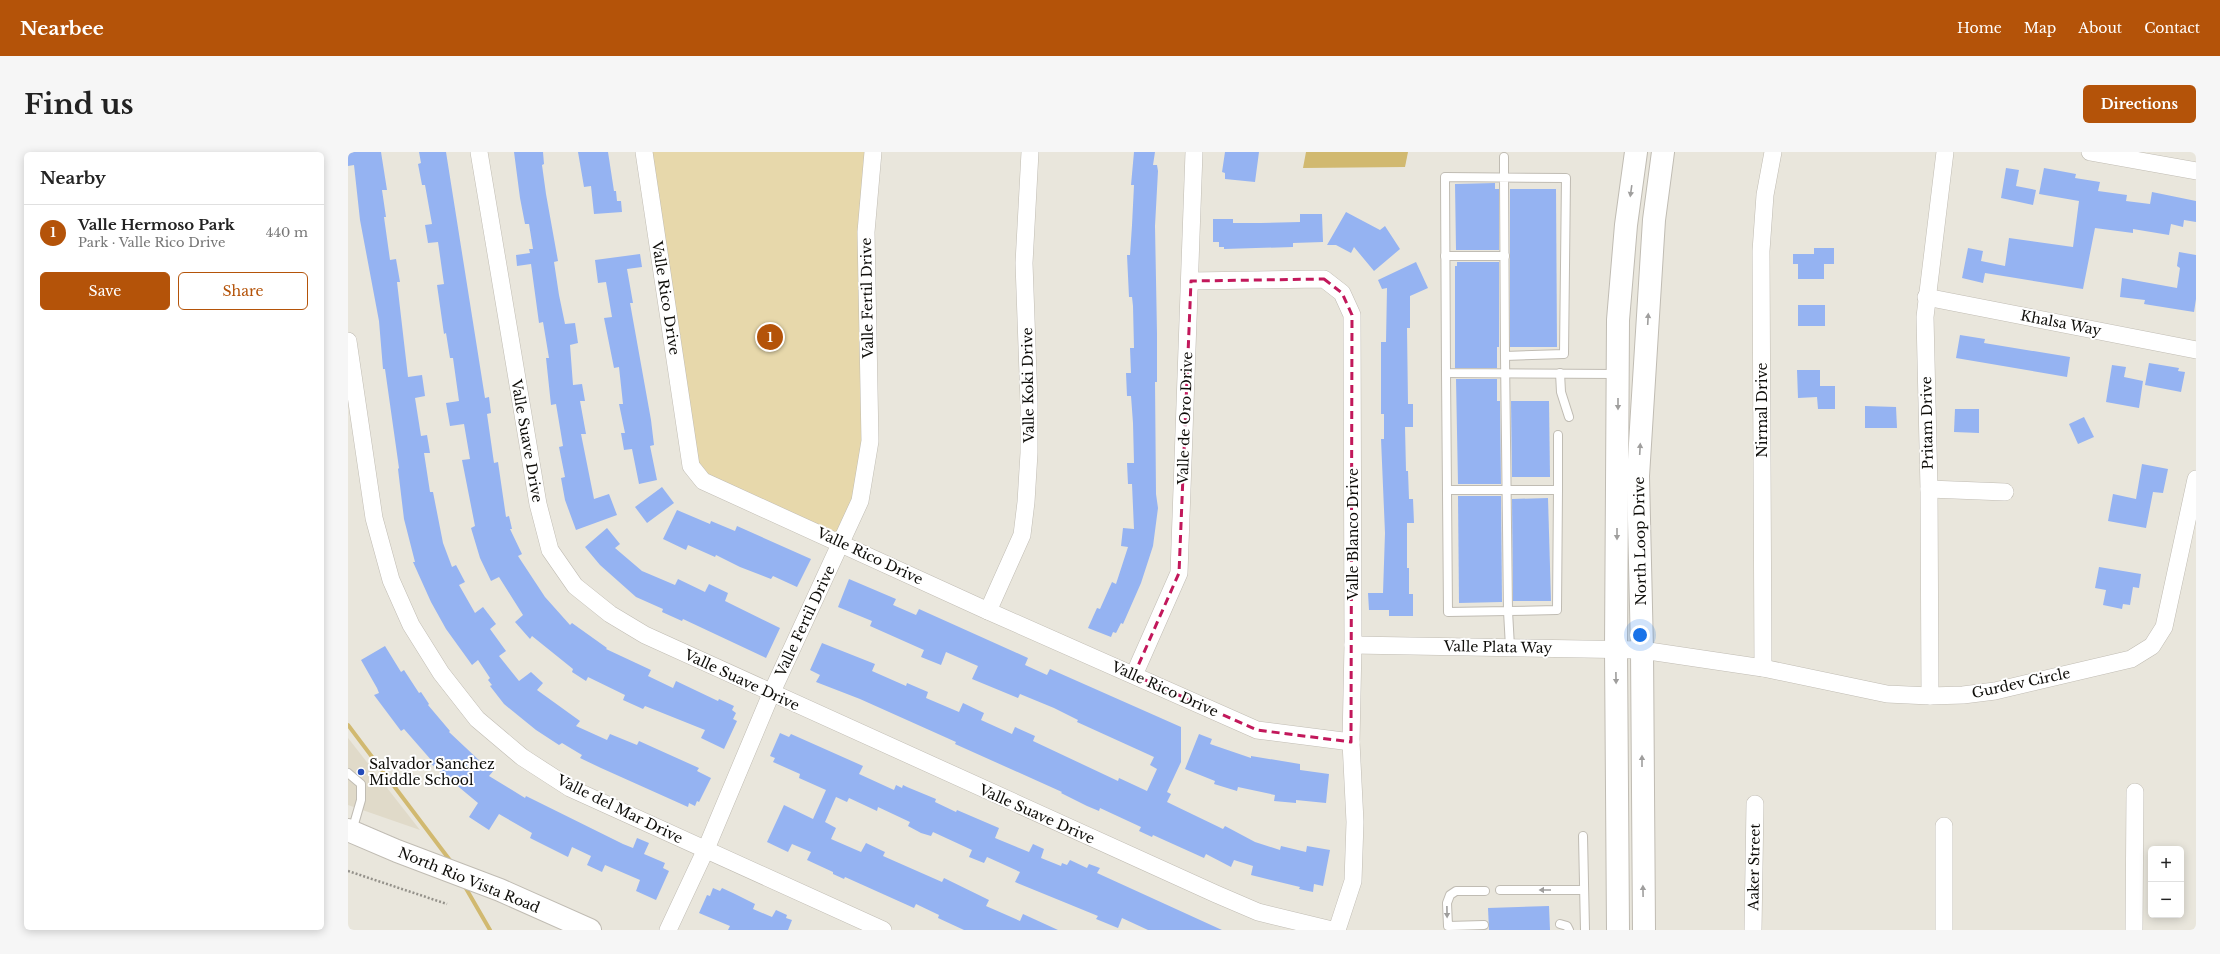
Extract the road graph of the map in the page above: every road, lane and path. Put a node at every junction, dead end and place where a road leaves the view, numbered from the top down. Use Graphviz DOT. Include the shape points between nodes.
graph roads {
  1 [pos="479,152"];
  2 [pos="644,152"];
  3 [pos="873,152"];
  4 [pos="1030,152"];
  5 [pos="1194,152"];
  6 [pos="1636,152"];
  7 [pos="1663,152"];
  8 [pos="1773,152"];
  9 [pos="1944,152"];
  10 [pos="2090,152"];
  11 [pos="1504,157"];
  12 [pos="2196,171"];
  13 [pos="1504,178"];
  14 [pos="1445,256"];
  15 [pos="1505,256"];
  16 [pos="1191,281"];
  17 [pos="1926,297"];
  18 [pos="348,341"];
  19 [pos="2196,350"];
  20 [pos="1505,356"];
  21 [pos="1446,373"];
  22 [pos="1506,373"];
  23 [pos="1560,373"];
  24 [pos="1618,374"];
  25 [pos="1569,417"];
  26 [pos="1558,435"];
  27 [pos="2196,479"];
  28 [pos="1507,489"];
  29 [pos="1929,489"];
  30 [pos="1447,490"];
  31 [pos="1558,490"];
  32 [pos="2005,492"];
  33 [pos="841,543"];
  34 [pos="1508,610"];
  35 [pos="988,611"];
  36 [pos="1353,645"];
  37 [pos="1510,648"];
  38 [pos="1616,649"];
  39 [pos="1642,650"];
  40 [pos="1763,668"];
  41 [pos="1134,674"];
  42 [pos="771,694"];
  43 [pos="1930,696"];
  44 [pos="1351,742"];
  45 [pos="348,773"];
  46 [pos="2135,792"];
  47 [pos="1755,804"];
  48 [pos="1944,826"];
  49 [pos="350,831"];
  50 [pos="1583,836"];
  51 [pos="706,849"];
  52 [pos="348,870"];
  53 [pos="1500,890"];
  54 [pos="1584,890"];
  55 [pos="1484,891"];
  56 [pos="448,904"];
  57 [pos="1560,924"];
  58 [pos="1484,925"];
  59 [pos="1448,928"];
  60 [pos="590,930"];
  61 [pos="668,930"];
  62 [pos="883,930"];
  63 [pos="1332,930"];
  64 [pos="1337,930"];
  65 [pos="1569,930"];
  66 [pos="1585,930"];
  67 [pos="1618,930"];
  68 [pos="1644,930"];
  69 [pos="1754,930"];
  70 [pos="1944,930"];
  71 [pos="2134,930"];
  1 -- 42 [label="street, Valle Suave Drive" via="538,504 550,550 575,586 610,614 645,635"];
  2 -- 33 [label="street, Valle Rico Drive" via="691,466 703,481"];
  3 -- 33 [label="street, Valle Fertil Drive" via="866,232 870,441 860,501"];
  4 -- 35 [label="street, Valle Koki Drive" via="1024,264 1029,402 1026,502 1022,535"];
  5 -- 16 [label="street, Valle de Oro Drive"];
  6 -- 24 [label="main road, North Loop Drive, one-way" via="1626,225 1618,320"];
  39 -- 7 [label="main road, North Loop Drive, one-way" via="1638,476 1654,220"];
  8 -- 40 [label="street, Nirmal Drive" via="1765,195 1761,251"];
  9 -- 17 [label="street, Pritam Drive"];
  10 -- 12 [label="street"];
  11 -- 13 [label="lane"];
  13 -- 14 [label="lane" via="1445,177"];
  13 -- 15 [label="lane"];
  13 -- 20 [label="lane" via="1566,178 1564,354"];
  14 -- 15 [label="lane"];
  14 -- 21 [label="lane"];
  15 -- 20 [label="lane"];
  16 -- 36 [label="street, Valle Blanco Drive" via="1324,279 1342,293 1352,315"];
  16 -- 41 [label="street, Valle de Oro Drive" via="1179,573"];
  17 -- 19 [label="street, Khalsa Way"];
  17 -- 29 [label="street, Pritam Drive"];
  18 -- 51 [label="street, Valle del Mar Drive" via="374,518 391,580 411,625 441,672 477,719 522,757 570,788"];
  20 -- 22 [label="lane"];
  21 -- 22 [label="lane"];
  21 -- 30 [label="lane"];
  22 -- 23 [label="lane"];
  22 -- 28 [label="lane"];
  23 -- 24 [label="lane"];
  23 -- 25 [label="lane" via="1561,392"];
  24 -- 38 [label="main road, North Loop Drive, one-way"];
  26 -- 31 [label="lane"];
  27 -- 43 [label="street, Gurdev Circle" via="2164,627 2152,646 2131,659 2016,687 1963,695"];
  28 -- 30 [label="lane"];
  28 -- 31 [label="lane"];
  28 -- 34 [label="lane"];
  29 -- 32 [label="street"];
  29 -- 43 [label="street, Pritam Drive"];
  30 -- 34 [label="lane" via="1448,612"];
  31 -- 34 [label="lane" via="1557,610"];
  33 -- 35 [label="street, Valle Rico Drive"];
  33 -- 42 [label="street, Valle Fertil Drive"];
  34 -- 37 [label="lane"];
  35 -- 41 [label="street, Valle Rico Drive"];
  36 -- 37 [label="street, Valle Plata Way"];
  36 -- 44 [label="street, Valle Blanco Drive"];
  37 -- 38 [label="street, Valle Plata Way"];
  38 -- 39 [label="street, Valle Plata Way"];
  38 -- 67 [label="main road, North Loop Drive, one-way"];
  39 -- 40 [label="street, Gurdev Circle"];
  68 -- 39 [label="main road, North Loop Drive, one-way"];
  40 -- 43 [label="street, Gurdev Circle" via="1887,694"];
  41 -- 44 [label="street, Valle Rico Drive" via="1257,730"];
  42 -- 51 [label="street, Valle Fertil Drive"];
  42 -- 63 [label="street, Valle Suave Drive" via="1258,912"];
  44 -- 64 [label="street, Valle Blanco Drive" via="1355,822 1353,881"];
  45 -- 49 [label="lane" via="361,784 361,800"];
  46 -- 71 [label="street"];
  47 -- 69 [label="street, Aaker Street"];
  48 -- 70 [label="street"];
  49 -- 60 [label="main road, North Rio Vista Road" via="484,884"];
  50 -- 54 [label="lane"];
  51 -- 61 [label="street, Valle Fertil Drive"];
  51 -- 62 [label="street, Valle del Mar Drive"];
  52 -- 56 [label="path"];
  54 -- 53 [label="lane, one-way"];
  54 -- 66 [label="lane"];
  55 -- 59 [label="lane, one-way" via="1456,891 1450,895 1447,903"];
  57 -- 65 [label="lane" via="1567,926"];
  58 -- 59 [label="lane"];
}
